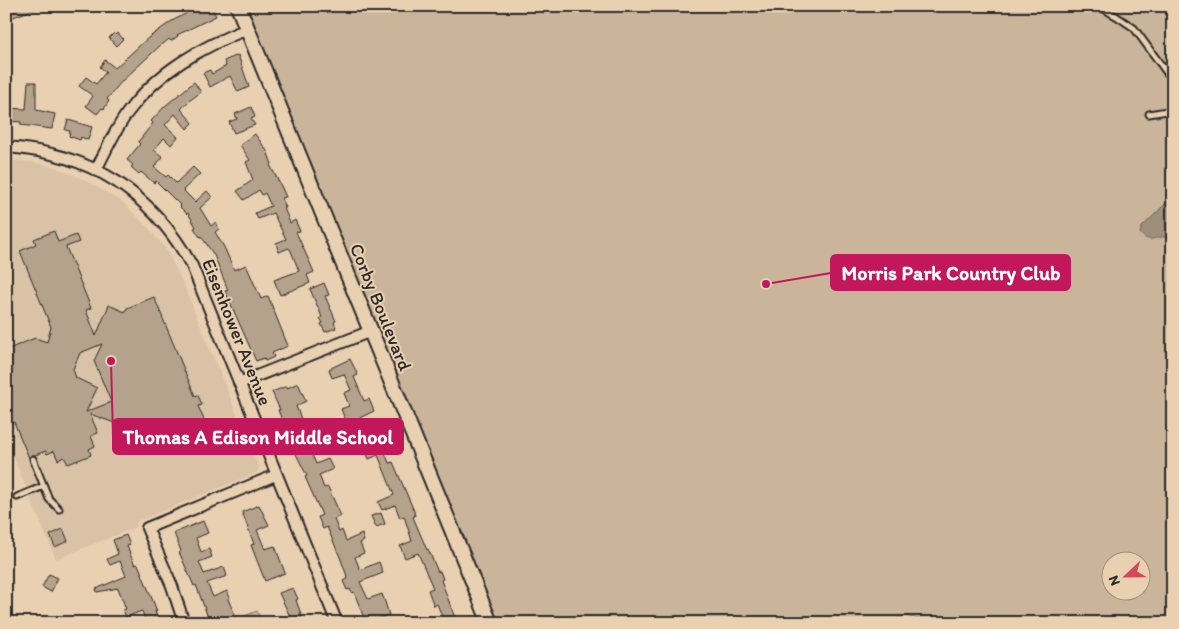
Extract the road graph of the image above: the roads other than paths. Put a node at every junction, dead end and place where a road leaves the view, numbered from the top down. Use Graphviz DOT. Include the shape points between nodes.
graph roads {
  1 [pos="238,6"];
  2 [pos="1099,6"];
  3 [pos="247,29"];
  4 [pos="1173,77"];
  5 [pos="1173,110"];
  6 [pos="1149,114"];
  7 [pos="6,147"];
  8 [pos="96,170"];
  9 [pos="371,331"];
  10 [pos="240,383"];
  11 [pos="33,458"];
  12 [pos="276,475"];
  13 [pos="44,486"];
  14 [pos="17,496"];
  15 [pos="59,509"];
  16 [pos="184,623"];
  17 [pos="337,623"];
  18 [pos="490,623"];
  1 -- 3 [label="street, Corby Boulevard"];
  2 -- 4 [label="lane" via="1134,28"];
  3 -- 8 [label="street" via="196,52 154,84 128,112"];
  3 -- 9 [label="street, Corby Boulevard"];
  5 -- 6 [label="lane"];
  7 -- 8 [label="street, Eisenhower Avenue" via="44,151"];
  8 -- 10 [label="street, Eisenhower Avenue" via="131,190 163,222 182,249"];
  9 -- 10 [label="street"];
  9 -- 18 [label="street, Corby Boulevard"];
  10 -- 12 [label="street, Eisenhower Avenue"];
  11 -- 13 [label="lane"];
  12 -- 16 [label="street" via="147,528"];
  12 -- 17 [label="street, Eisenhower Avenue"];
  13 -- 14 [label="lane"];
  13 -- 15 [label="lane" via="49,499"];
}
